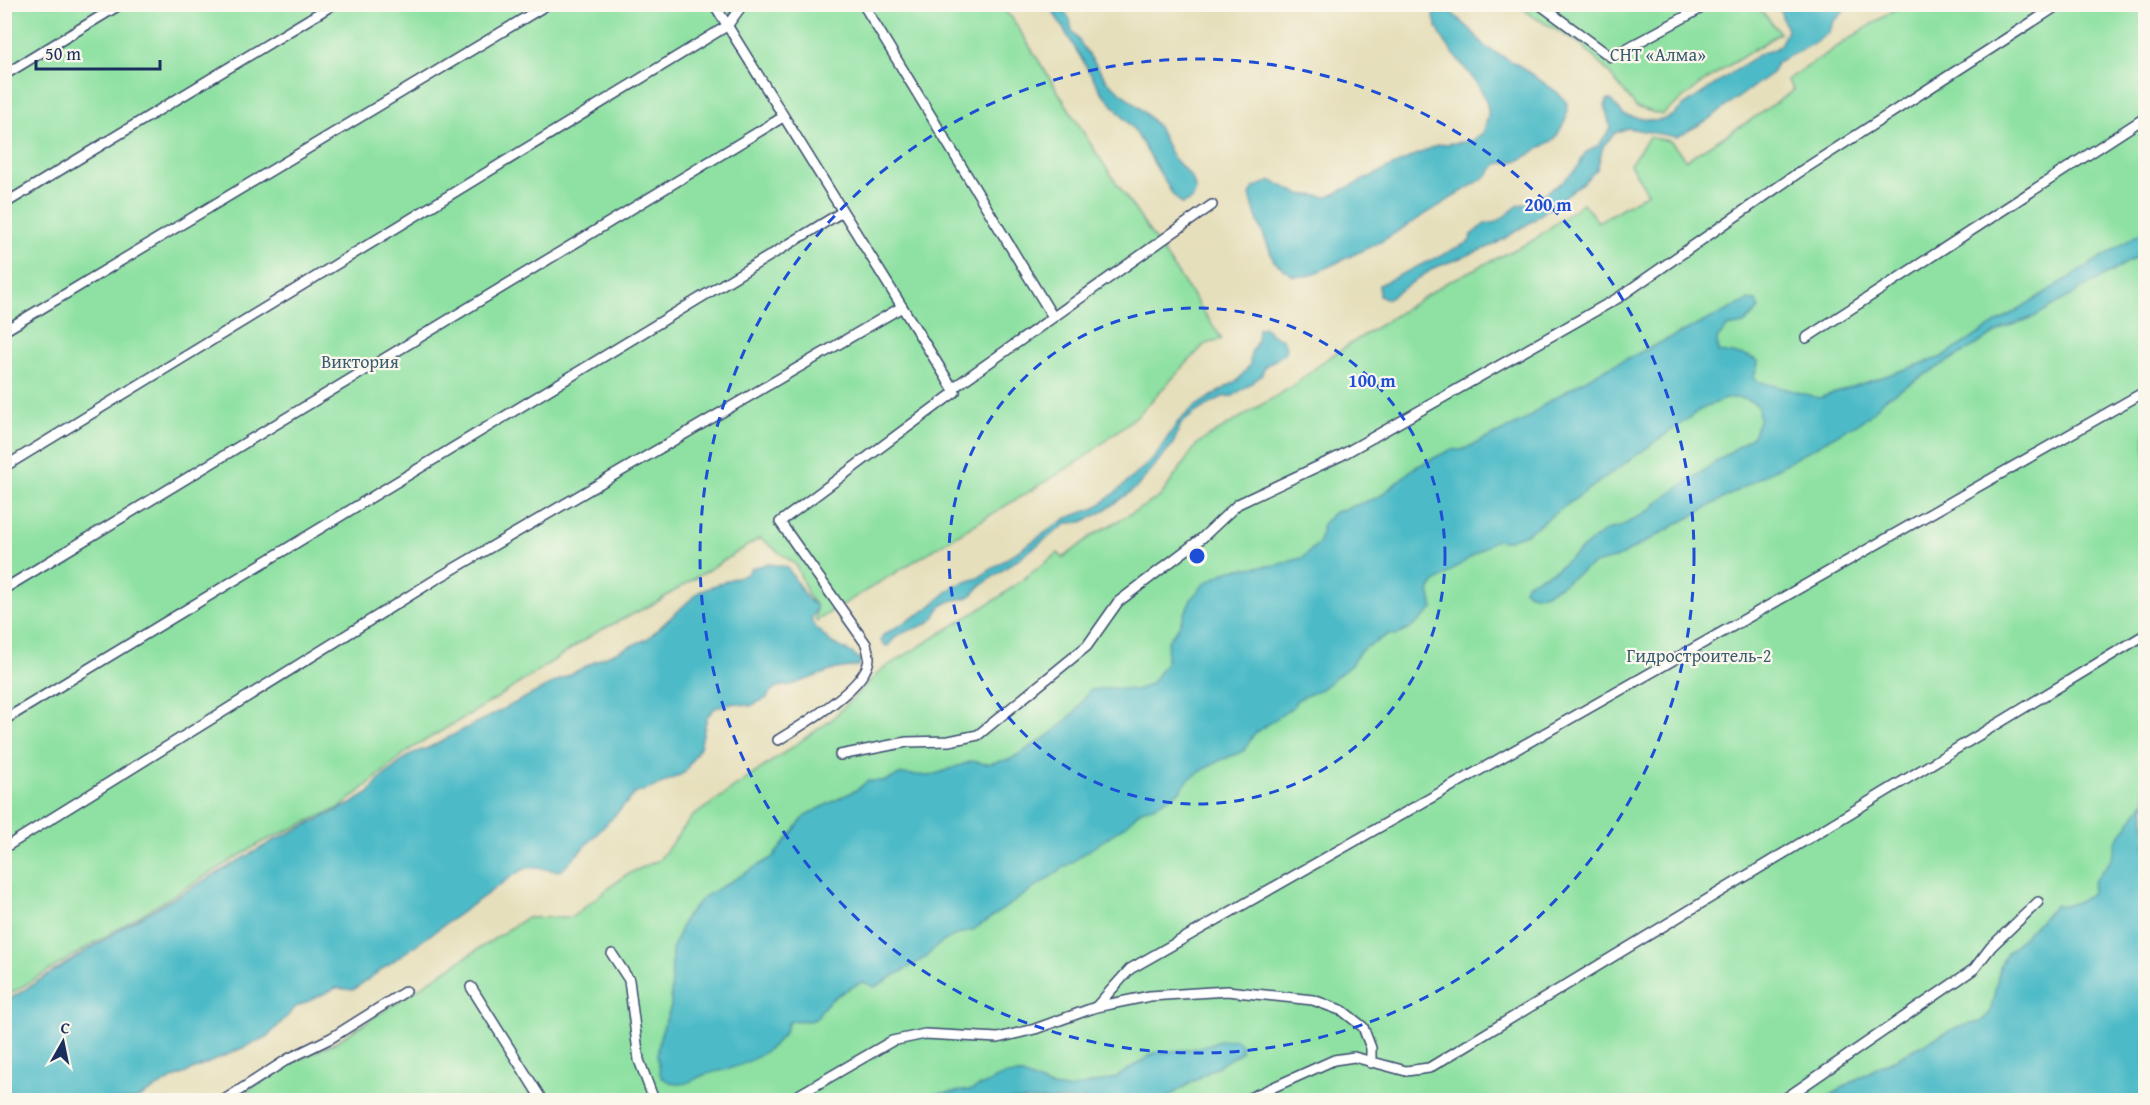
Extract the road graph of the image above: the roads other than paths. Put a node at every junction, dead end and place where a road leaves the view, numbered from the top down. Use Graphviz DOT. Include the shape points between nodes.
graph roads {
  1 [pos="121,4"];
  2 [pos="334,4"];
  3 [pos="548,4"];
  4 [pos="714,4"];
  5 [pos="743,4"];
  6 [pos="863,4"];
  7 [pos="1539,4"];
  8 [pos="1709,4"];
  9 [pos="2060,4"];
  10 [pos="727,26"];
  11 [pos="4,75"];
  12 [pos="783,117"];
  13 [pos="2145,117"];
  14 [pos="4,204"];
  15 [pos="1212,205"];
  16 [pos="842,212"];
  17 [pos="902,307"];
  18 [pos="1053,317"];
  19 [pos="4,331"];
  20 [pos="1806,338"];
  21 [pos="953,388"];
  22 [pos="2145,391"];
  23 [pos="4,467"];
  24 [pos="4,589"];
  25 [pos="2145,634"];
  26 [pos="4,720"];
  27 [pos="778,740"];
  28 [pos="840,755"];
  29 [pos="4,848"];
  30 [pos="2038,902"];
  31 [pos="612,954"];
  32 [pos="471,987"];
  33 [pos="406,991"];
  34 [pos="1096,1007"];
  35 [pos="1371,1063"];
  36 [pos="1249,1100"];
  37 [pos="224,1101"];
  38 [pos="542,1101"];
  39 [pos="654,1101"];
  40 [pos="790,1101"];
  41 [pos="1784,1101"];
  1 -- 11 [label="lane"];
  2 -- 14 [label="lane"];
  3 -- 19 [label="lane"];
  4 -- 10 [label="lane"];
  5 -- 10 [label="lane"];
  6 -- 18 [label="lane"];
  7 -- 8 [label="lane" via="1611,57"];
  9 -- 28 [label="lane" via="1798,173 1617,298 1340,456 1238,504 1202,538 1118,602 1087,646 978,735 949,741 906,742"];
  10 -- 12 [label="lane"];
  10 -- 23 [label="lane"];
  12 -- 16 [label="lane"];
  12 -- 24 [label="lane"];
  13 -- 20 [label="lane"];
  15 -- 18 [label="lane"];
  16 -- 17 [label="lane"];
  16 -- 26 [label="lane"];
  17 -- 21 [label="lane"];
  17 -- 29 [label="lane" via="438,578"];
  18 -- 21 [label="lane"];
  21 -- 27 [label="lane" via="955,392 780,522 866,644 870,659 863,676 821,714"];
  22 -- 34 [label="lane" via="1130,969"];
  25 -- 35 [label="lane" via="1429,1068 1406,1071"];
  30 -- 41 [label="lane" via="1974,969"];
  31 -- 39 [label="lane" via="629,980 639,1060"];
  32 -- 38 [label="lane"];
  33 -- 37 [label="lane"];
  34 -- 35 [label="lane" via="1150,996 1227,991 1313,1000 1343,1011 1363,1027 1371,1048"];
  34 -- 40 [label="lane" via="998,1038 925,1034 892,1041"];
  35 -- 36 [label="lane" via="1354,1057 1334,1060"];
}
